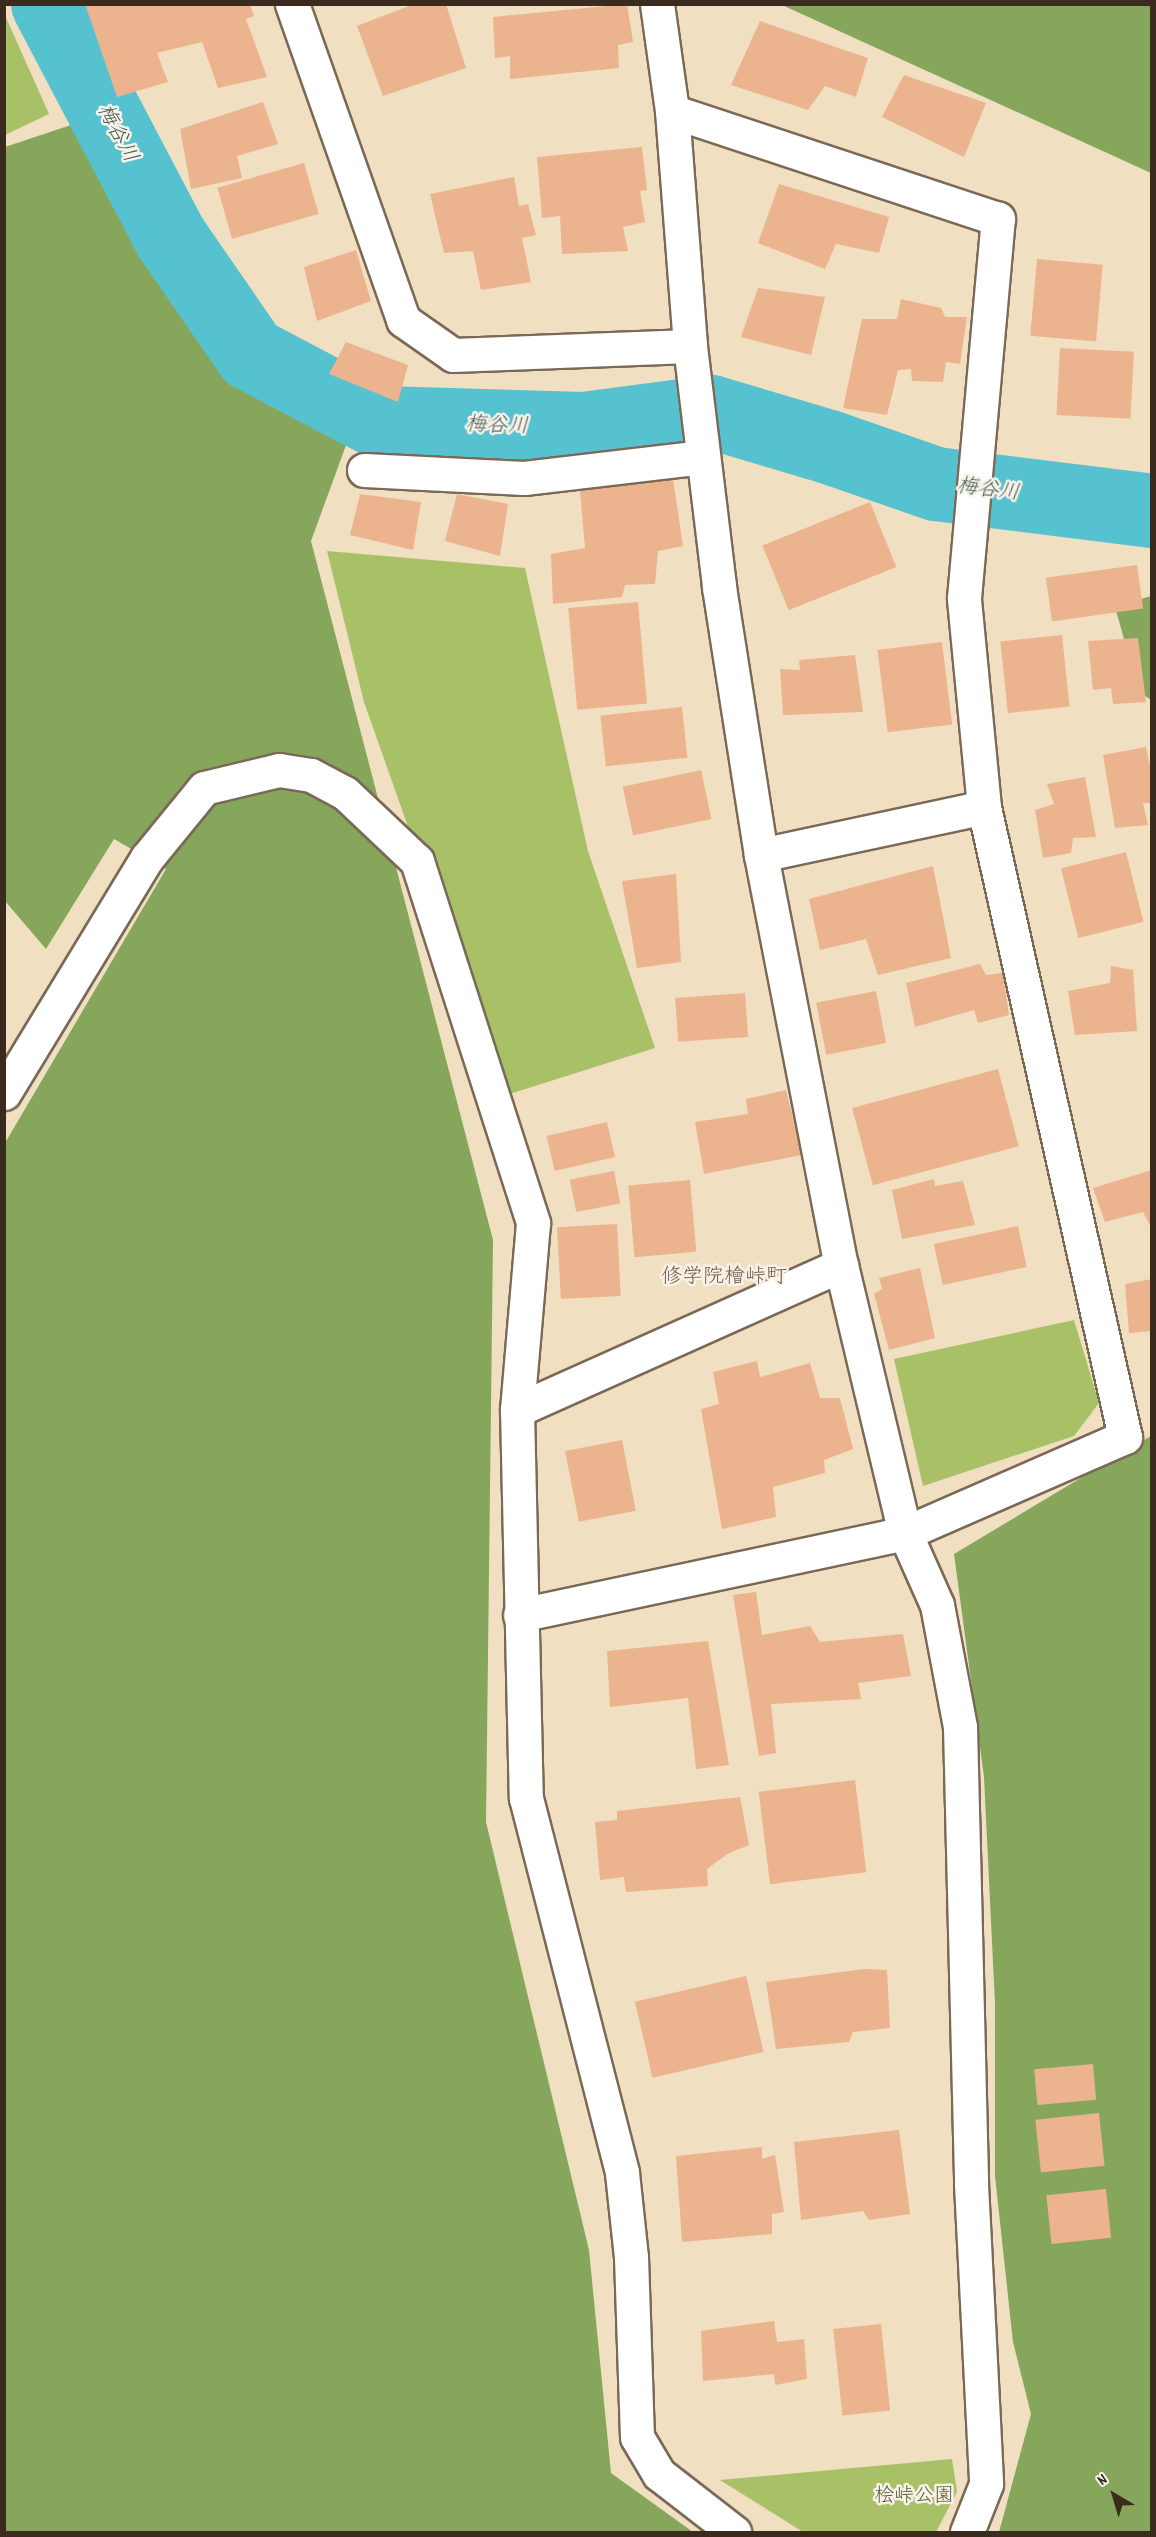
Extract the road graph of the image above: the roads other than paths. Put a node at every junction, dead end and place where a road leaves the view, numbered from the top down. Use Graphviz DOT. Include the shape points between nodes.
graph roads {
  1 [pos="292,4"];
  2 [pos="657,4"];
  3 [pos="672,111"];
  4 [pos="690,346"];
  5 [pos="703,457"];
  6 [pos="364,470"];
  7 [pos="984,807"];
  8 [pos="761,855"];
  9 [pos="7,1083"];
  10 [pos="841,1265"];
  11 [pos="517,1410"];
  12 [pos="905,1533"];
  13 [pos="520,1616"];
  14 [pos="734,2532"];
  15 [pos="967,2532"];
  1 -- 4 [label="street" via="403,320 453,355"];
  2 -- 3 [label="street"];
  3 -- 4 [label="street"];
  3 -- 7 [label="street" via="998,219 964,598"];
  4 -- 5 [label="street"];
  5 -- 6 [label="street" via="524,478"];
  5 -- 8 [label="street" via="718,587"];
  7 -- 8 [label="street"];
  7 -- 12 [label="street" via="1125,1437"];
  8 -- 10 [label="street"];
  9 -- 11 [label="street" via="147,858 204,788 279,770 311,775 345,794 417,861 533,1224"];
  10 -- 11 [label="street"];
  10 -- 12 [label="street"];
  11 -- 13 [label="street"];
  12 -- 13 [label="street"];
  12 -- 15 [label="street" via="937,1605 960,1727 971,2184 986,2484"];
  13 -- 14 [label="street" via="526,1798 622,2173 631,2257 637,2437 659,2474"];
}
